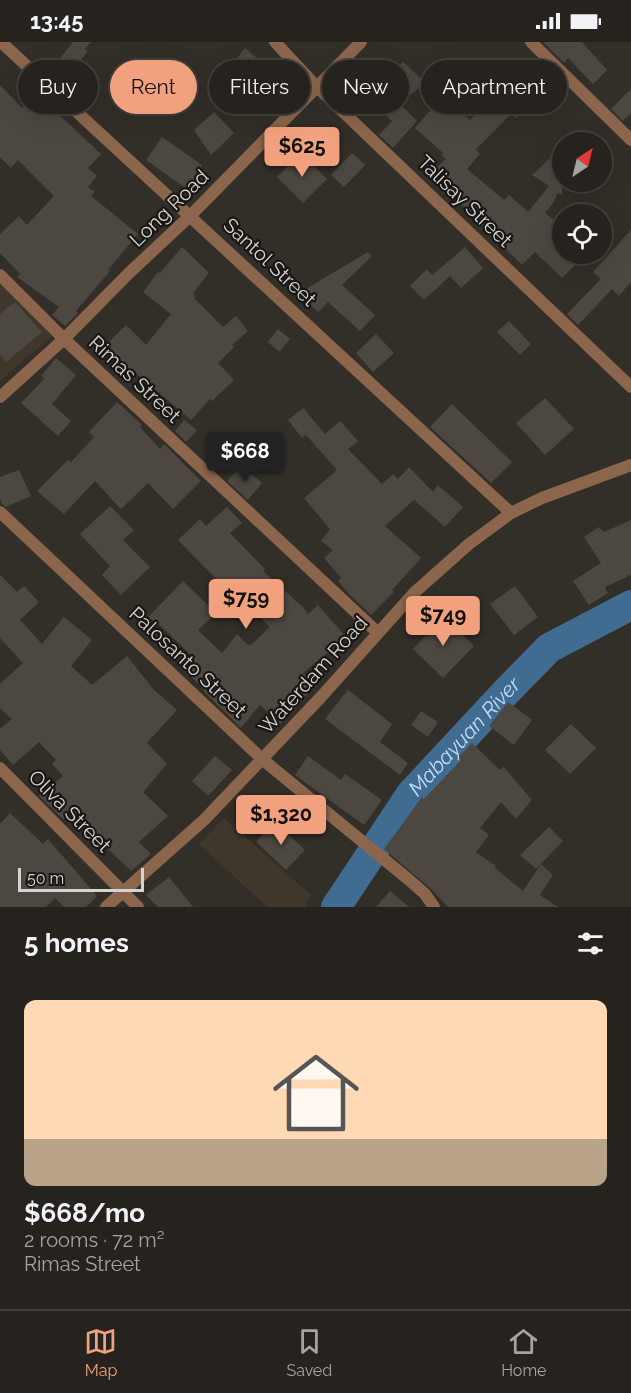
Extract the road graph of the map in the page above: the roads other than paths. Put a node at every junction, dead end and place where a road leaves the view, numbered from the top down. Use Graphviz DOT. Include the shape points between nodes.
graph roads {
  1 [pos="1,42"];
  2 [pos="275,42"];
  3 [pos="361,42"];
  4 [pos="531,42"];
  5 [pos="317,87"];
  6 [pos="631,140"];
  7 [pos="190,215"];
  8 [pos="0,274"];
  9 [pos="64,339"];
  10 [pos="631,387"];
  11 [pos="0,398"];
  12 [pos="631,465"];
  13 [pos="0,512"];
  14 [pos="511,513"];
  15 [pos="377,632"];
  16 [pos="262,759"];
  17 [pos="0,768"];
  18 [pos="123,892"];
  19 [pos="105,907"];
  20 [pos="138,907"];
  21 [pos="434,907"];
  1 -- 7 [label="street, Santol Street"];
  2 -- 5 [label="street, Talisay Street"];
  3 -- 5 [label="street, Long Road"];
  4 -- 6 [label="street"];
  5 -- 7 [label="street, Long Road"];
  5 -- 10 [label="street, Talisay Street"];
  7 -- 9 [label="street, Long Road"];
  7 -- 14 [label="street, Santol Street"];
  8 -- 9 [label="street, Rimas Street"];
  9 -- 11 [label="street, Long Road"];
  9 -- 15 [label="street, Rimas Street"];
  12 -- 14 [label="street, Waterdam Road"];
  13 -- 16 [label="street, Palosanto Street"];
  14 -- 15 [label="street, Waterdam Road" via="469,544"];
  15 -- 16 [label="street, Waterdam Road"];
  16 -- 18 [label="street, Waterdam Road" via="204,820"];
  16 -- 21 [label="street, Palosanto Street" via="424,894"];
  17 -- 18 [label="street, Oliva Street"];
  18 -- 19 [label="street, Waterdam Road"];
  18 -- 20 [label="street, Oliva Street"];
}
